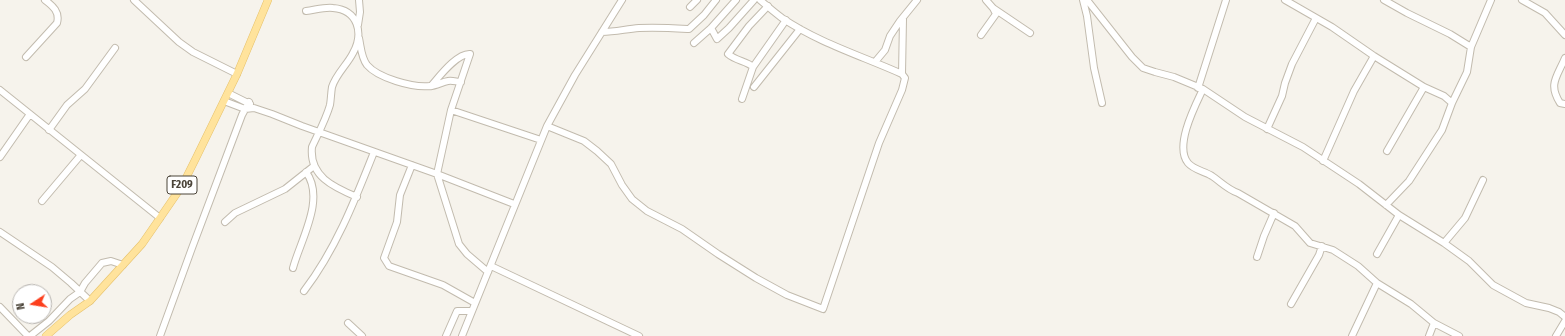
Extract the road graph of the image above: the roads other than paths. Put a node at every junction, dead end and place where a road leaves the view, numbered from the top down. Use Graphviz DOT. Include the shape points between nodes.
graph roads {
  1 [pos="45,0"];
  2 [pos="134,0"];
  3 [pos="268,0"];
  4 [pos="359,0"];
  5 [pos="622,0"];
  6 [pos="697,0"];
  7 [pos="716,0"];
  8 [pos="736,0"];
  9 [pos="754,0"];
  10 [pos="760,0"];
  11 [pos="917,0"];
  12 [pos="986,0"];
  13 [pos="1083,0"];
  14 [pos="1087,0"];
  15 [pos="1226,0"];
  16 [pos="1285,0"];
  17 [pos="1384,0"];
  18 [pos="1491,0"];
  19 [pos="1522,0"];
  20 [pos="768,6"];
  21 [pos="690,7"];
  22 [pos="993,8"];
  23 [pos="306,11"];
  24 [pos="1316,18"];
  25 [pos="903,19"];
  26 [pos="786,20"];
  27 [pos="358,25"];
  28 [pos="711,28"];
  29 [pos="800,29"];
  30 [pos="602,32"];
  31 [pos="1030,33"];
  32 [pos="359,35"];
  33 [pos="981,35"];
  34 [pos="1565,35"];
  35 [pos="694,43"];
  36 [pos="1471,47"];
  37 [pos="115,48"];
  38 [pos="1374,56"];
  39 [pos="26,57"];
  40 [pos="1565,58"];
  41 [pos="875,62"];
  42 [pos="753,67"];
  43 [pos="237,74"];
  44 [pos="902,74"];
  45 [pos="461,82"];
  46 [pos="431,86"];
  47 [pos="754,87"];
  48 [pos="1424,87"];
  49 [pos="1200,89"];
  50 [pos="0,90"];
  51 [pos="228,92"];
  52 [pos="742,99"];
  53 [pos="224,101"];
  54 [pos="249,102"];
  55 [pos="1102,103"];
  56 [pos="1452,103"];
  57 [pos="1565,104"];
  58 [pos="254,108"];
  59 [pos="245,109"];
  60 [pos="451,110"];
  61 [pos="30,114"];
  62 [pos="547,126"];
  63 [pos="1267,129"];
  64 [pos="49,130"];
  65 [pos="319,132"];
  66 [pos="541,140"];
  67 [pos="1387,151"];
  68 [pos="374,152"];
  69 [pos="80,156"];
  70 [pos="0,157"];
  71 [pos="1323,161"];
  72 [pos="412,165"];
  73 [pos="314,166"];
  74 [pos="306,172"];
  75 [pos="437,174"];
  76 [pos="1483,180"];
  77 [pos="357,196"];
  78 [pos="42,201"];
  79 [pos="514,204"];
  80 [pos="1386,205"];
  81 [pos="1274,213"];
  82 [pos="1399,216"];
  83 [pos="160,218"];
  84 [pos="225,222"];
  85 [pos="0,232"];
  86 [pos="1444,243"];
  87 [pos="1322,246"];
  88 [pos="1377,254"];
  89 [pos="1257,257"];
  90 [pos="123,265"];
  91 [pos="293,268"];
  92 [pos="489,269"];
  93 [pos="1377,283"];
  94 [pos="304,291"];
  95 [pos="80,292"];
  96 [pos="90,301"];
  97 [pos="475,303"];
  98 [pos="1291,304"];
  99 [pos="0,307"];
  100 [pos="472,311"];
  101 [pos="1565,317"];
  102 [pos="1565,321"];
  103 [pos="348,323"];
  104 [pos="1434,323"];
  105 [pos="29,336"];
  106 [pos="46,336"];
  107 [pos="160,336"];
  108 [pos="362,336"];
  109 [pos="446,336"];
  110 [pos="462,336"];
  111 [pos="639,336"];
  112 [pos="1352,336"];
  113 [pos="1429,336"];
  114 [pos="1459,336"];
  115 [pos="1556,336"];
  1 -- 39 [label="street" via="57,12 57,23"];
  2 -- 43 [label="street" via="179,42"];
  3 -- 43 [label="main road, F209"];
  4 -- 27 [label="street"];
  5 -- 30 [label="street"];
  6 -- 21 [label="street"];
  7 -- 30 [label="street" via="689,29 661,27"];
  8 -- 28 [label="street"];
  9 -- 28 [label="street" via="716,39"];
  10 -- 20 [label="street"];
  11 -- 25 [label="street"];
  12 -- 22 [label="street"];
  13 -- 55 [label="street"];
  14 -- 49 [label="street" via="1132,57 1144,68 1174,77"];
  15 -- 49 [label="street"];
  16 -- 24 [label="street"];
  17 -- 36 [label="street"];
  18 -- 36 [label="street"];
  19 -- 34 [label="street" via="1545,13"];
  20 -- 26 [label="street"];
  20 -- 42 [label="street" via="728,54 734,60"];
  22 -- 31 [label="street"];
  22 -- 33 [label="street" via="996,14"];
  23 -- 27 [label="street" via="332,8 343,10 353,16"];
  24 -- 38 [label="street"];
  24 -- 63 [label="street" via="1292,64 1282,96"];
  25 -- 41 [label="street"];
  25 -- 44 [label="street"];
  26 -- 29 [label="street"];
  26 -- 42 [label="street"];
  27 -- 32 [label="street"];
  28 -- 35 [label="street"];
  29 -- 41 [label="street"];
  29 -- 47 [label="street"];
  30 -- 62 [label="street"];
  32 -- 46 [label="street" via="367,66 406,85"];
  32 -- 65 [label="street" via="354,53 332,86 330,104"];
  36 -- 56 [label="street" via="1467,72"];
  37 -- 64 [label="street" via="85,89 67,105"];
  38 -- 48 [label="street"];
  38 -- 71 [label="street" via="1354,91"];
  40 -- 57 [label="street" via="1553,85 1560,103"];
  41 -- 44 [label="street"];
  42 -- 52 [label="street"];
  43 -- 51 [label="main road, F209"];
  44 -- 62 [label="street" via="905,83 879,143 823,309 787,295 756,278 682,229 647,211 632,199 611,164 597,150 584,141"];
  45 -- 46 [label="street" via="448,81"];
  45 -- 46 [label="street" via="470,54 462,56 447,68"];
  45 -- 60 [label="street"];
  48 -- 56 [label="street" via="1444,96"];
  48 -- 67 [label="street"];
  49 -- 63 [label="street"];
  49 -- 81 [label="street" via="1183,144 1185,158 1188,163 1228,189"];
  50 -- 61 [label="street"];
  51 -- 53 [label="main road, F209"];
  51 -- 54 [label="street"];
  53 -- 59 [label="street"];
  53 -- 83 [label="main road, F209" via="182,186"];
  54 -- 58 [label="street"];
  54 -- 59 [label="street"];
  56 -- 80 [label="street" via="1437,139 1409,181"];
  58 -- 59 [label="street"];
  58 -- 65 [label="street"];
  59 -- 107 [label="street"];
  60 -- 66 [label="street"];
  60 -- 75 [label="street"];
  61 -- 64 [label="street"];
  61 -- 70 [label="street"];
  62 -- 66 [label="street"];
  63 -- 71 [label="street" via="1303,147"];
  64 -- 69 [label="street"];
  65 -- 68 [label="street"];
  65 -- 73 [label="street" via="312,147"];
  66 -- 79 [label="street"];
  68 -- 72 [label="street"];
  68 -- 77 [label="street"];
  69 -- 78 [label="street"];
  69 -- 83 [label="street"];
  71 -- 80 [label="street"];
  72 -- 75 [label="street"];
  72 -- 97 [label="street" via="400,195 397,222 384,258 389,266 443,285"];
  73 -- 74 [label="street"];
  73 -- 77 [label="street" via="328,182 342,191"];
  74 -- 84 [label="street" via="285,189 235,212"];
  74 -- 91 [label="street" via="312,189 311,211"];
  75 -- 79 [label="street"];
  75 -- 92 [label="street" via="459,244 467,254"];
  76 -- 86 [label="street" via="1465,218"];
  77 -- 94 [label="street" via="327,258"];
  79 -- 92 [label="street"];
  80 -- 82 [label="street"];
  81 -- 87 [label="street" via="1295,226 1310,243"];
  81 -- 89 [label="street"];
  82 -- 86 [label="street"];
  82 -- 88 [label="street"];
  83 -- 90 [label="main road, F209"];
  85 -- 95 [label="street" via="52,267"];
  86 -- 101 [label="street" via="1469,261 1493,285 1526,303 1549,308"];
  87 -- 93 [label="street" via="1358,266"];
  87 -- 98 [label="street"];
  90 -- 95 [label="street" via="102,263"];
  90 -- 96 [label="main road, F209"];
  92 -- 97 [label="street"];
  92 -- 111 [label="street"];
  93 -- 104 [label="street" via="1411,304"];
  93 -- 112 [label="street"];
  95 -- 96 [label="street"];
  95 -- 105 [label="street"];
  96 -- 106 [label="main road, F209"];
  97 -- 100 [label="street"];
  99 -- 105 [label="street"];
  100 -- 109 [label="street" via="457,311"];
  100 -- 110 [label="street"];
  102 -- 115 [label="street"];
  103 -- 108 [label="street"];
  104 -- 113 [label="street"];
  104 -- 114 [label="street"];
}
